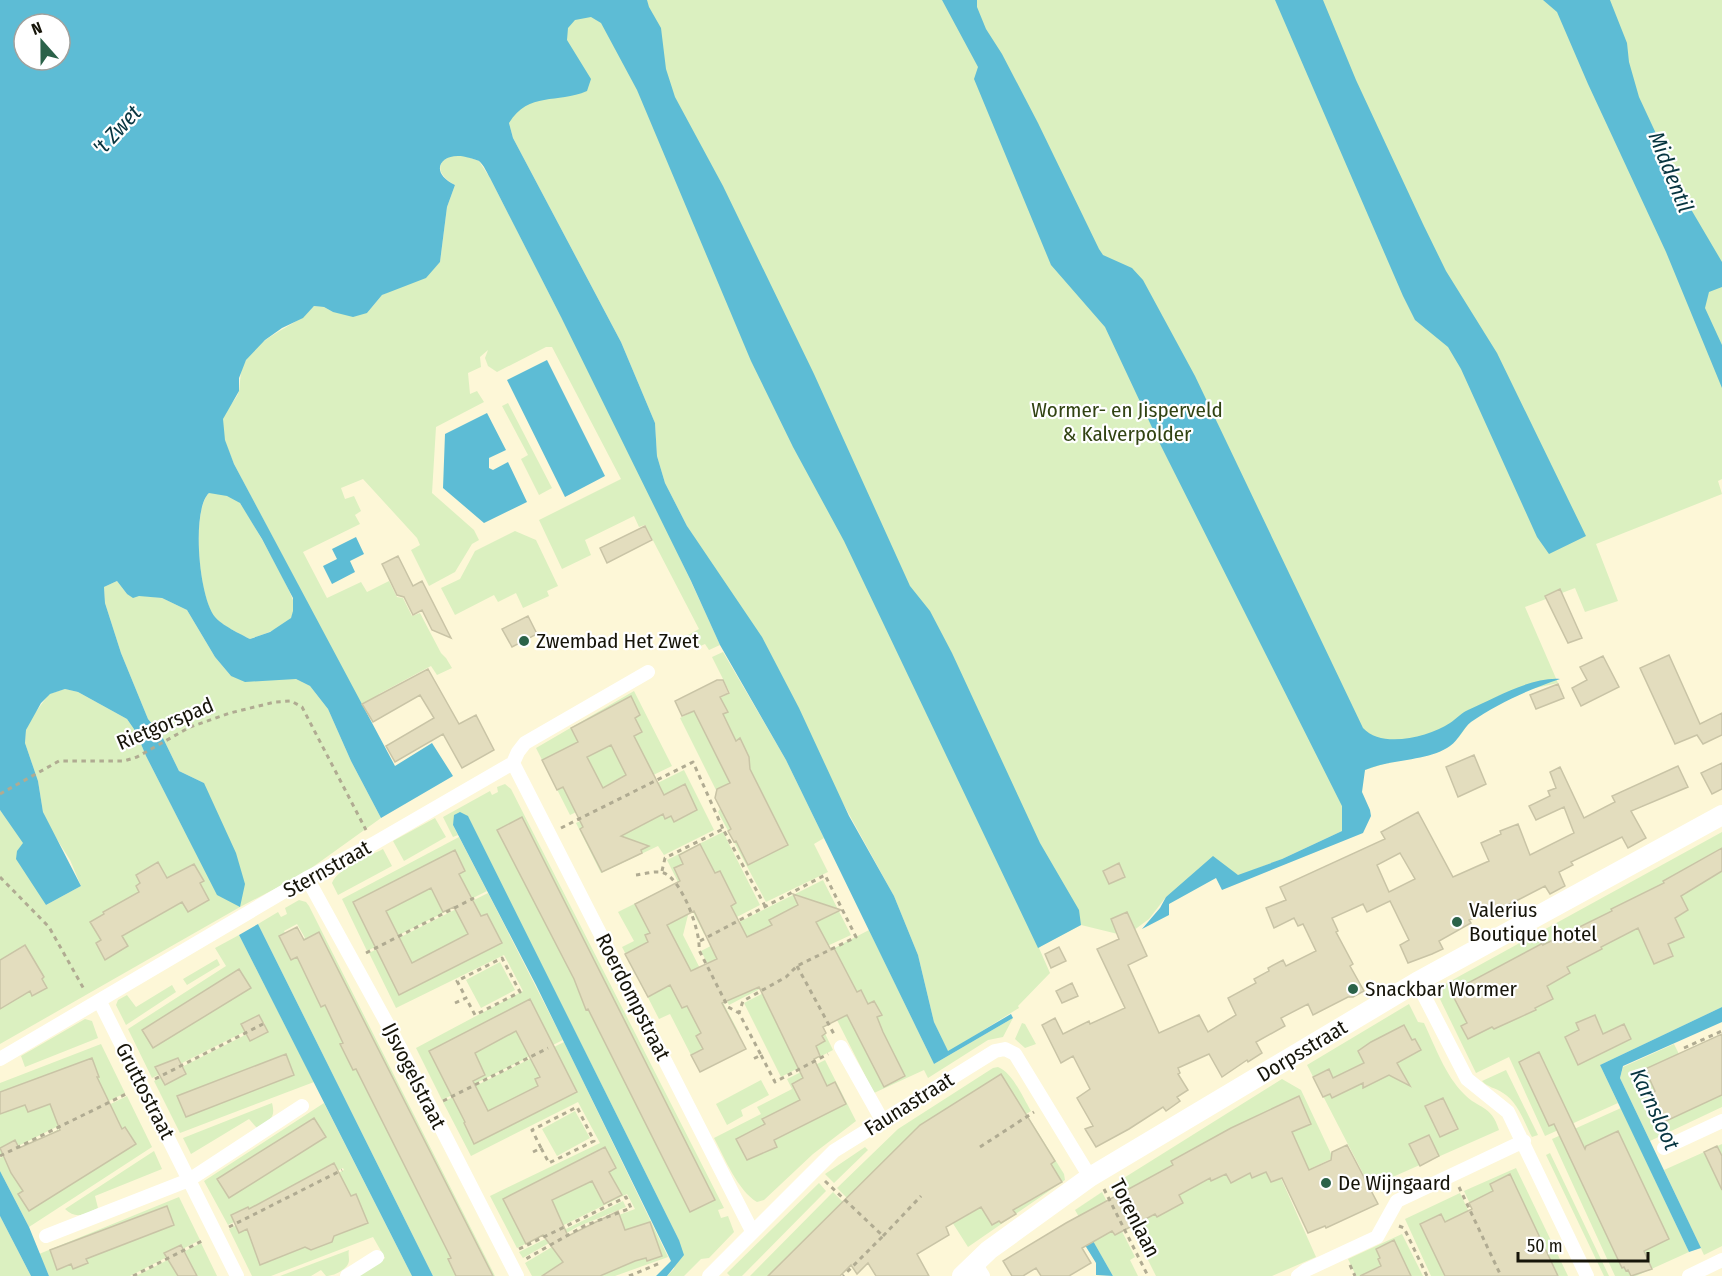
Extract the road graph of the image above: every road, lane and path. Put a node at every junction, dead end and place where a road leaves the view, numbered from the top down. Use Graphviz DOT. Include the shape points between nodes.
graph roads {
  1 [pos="648,672"];
  2 [pos="513,763"];
  3 [pos="0,794"];
  4 [pos="1722,815"];
  5 [pos="723,829"];
  6 [pos="550,833"];
  7 [pos="373,844"];
  8 [pos="662,872"];
  9 [pos="636,874"];
  10 [pos="0,877"];
  11 [pos="307,878"];
  12 [pos="474,898"];
  13 [pos="765,906"];
  14 [pos="700,941"];
  15 [pos="354,960"];
  16 [pos="797,966"];
  17 [pos="1417,982"];
  18 [pos="466,998"];
  19 [pos="455,1003"];
  20 [pos="97,1004"];
  21 [pos="739,1013"];
  22 [pos="1722,1031"];
  23 [pos="841,1047"];
  24 [pos="548,1048"];
  25 [pos="1684,1048"];
  26 [pos="761,1054"];
  27 [pos="0,1059"];
  28 [pos="751,1060"];
  29 [pos="1046,1105"];
  30 [pos="302,1106"];
  31 [pos="430,1108"];
  32 [pos="882,1120"];
  33 [pos="1722,1121"];
  34 [pos="1524,1142"];
  35 [pos="980,1147"];
  36 [pos="541,1148"];
  37 [pos="1664,1148"];
  38 [pos="533,1152"];
  39 [pos="342,1170"];
  40 [pos="814,1170"];
  41 [pos="1454,1174"];
  42 [pos="1093,1175"];
  43 [pos="189,1180"];
  44 [pos="921,1196"];
  45 [pos="1387,1220"];
  46 [pos="752,1231"];
  47 [pos="216,1234"];
  48 [pos="46,1236"];
  49 [pos="883,1236"];
  50 [pos="377,1257"];
  51 [pos="1722,1260"];
  52 [pos="660,1263"];
  53 [pos="512,1266"];
  54 [pos="974,1272"];
  55 [pos="133,1276"];
  56 [pos="237,1276"];
  57 [pos="347,1276"];
  58 [pos="629,1276"];
  59 [pos="709,1276"];
  60 [pos="843,1276"];
  61 [pos="1148,1276"];
  62 [pos="1298,1276"];
  63 [pos="1427,1276"];
  64 [pos="1501,1276"];
  65 [pos="1587,1276"];
  66 [pos="1690,1276"];
  1 -- 2 [label="street, Sternstraat" via="525,743"];
  2 -- 6 [label="street, Roerdompstraat"];
  2 -- 7 [label="street, Sternstraat"];
  3 -- 7 [label="path, Rietgorspad" via="65,760 124,761 200,723 285,701 298,704 304,711"];
  4 -- 17 [label="street, Dorpsstraat"];
  5 -- 6 [label="path" via="693,762"];
  5 -- 8 [label="path" via="665,858"];
  5 -- 13 [label="path"];
  6 -- 46 [label="street, Roerdompstraat"];
  7 -- 11 [label="street, Sternstraat"];
  8 -- 9 [label="path"];
  8 -- 14 [label="path" via="675,879"];
  10 -- 20 [label="path" via="49,927"];
  11 -- 15 [label="street, IJsvogelstraat"];
  11 -- 20 [label="street, Sternstraat"];
  12 -- 15 [label="path"];
  13 -- 14 [label="path"];
  13 -- 16 [label="path" via="825,875 856,937"];
  14 -- 21 [label="path" via="699,950 728,1007"];
  15 -- 31 [label="street, IJsvogelstraat"];
  16 -- 21 [label="path" via="786,977 743,1001"];
  16 -- 23 [label="path"];
  17 -- 34 [label="street" via="1467,1079 1508,1112"];
  17 -- 42 [label="street, Dorpsstraat"];
  18 -- 18 [label="path" via="457,981 502,958 520,992 475,1016"];
  18 -- 19 [label="path"];
  20 -- 27 [label="street, Sternstraat"];
  20 -- 43 [label="street, Gruttostraat"];
  21 -- 26 [label="path"];
  22 -- 25 [label="path"];
  23 -- 26 [label="path" via="775,1082"];
  23 -- 32 [label="street"];
  24 -- 31 [label="path"];
  26 -- 28 [label="path"];
  29 -- 32 [label="street, Faunastraat" via="1015,1054 1005,1049 995,1051"];
  29 -- 35 [label="path"];
  29 -- 42 [label="street, Faunastraat"];
  30 -- 43 [label="street"];
  31 -- 53 [label="street, IJsvogelstraat"];
  32 -- 40 [label="street, Faunastraat" via="834,1151"];
  33 -- 37 [label="street"];
  34 -- 41 [label="street"];
  34 -- 65 [label="street"];
  36 -- 36 [label="path" via="532,1130 577,1107 594,1140 549,1163"];
  36 -- 38 [label="path"];
  39 -- 47 [label="path"];
  40 -- 46 [label="street, Faunastraat"];
  40 -- 49 [label="path"];
  41 -- 45 [label="street" via="1397,1201"];
  41 -- 64 [label="path"];
  42 -- 54 [label="street, Dorpsstraat" via="1030,1219"];
  42 -- 61 [label="path, Torenlaan"];
  43 -- 47 [label="street, Gruttostraat"];
  43 -- 48 [label="street"];
  44 -- 49 [label="path"];
  45 -- 62 [label="street" via="1377,1237"];
  45 -- 63 [label="path" via="1404,1228"];
  46 -- 59 [label="street, Faunastraat"];
  47 -- 55 [label="path"];
  47 -- 56 [label="street, Gruttostraat"];
  49 -- 60 [label="path"];
  50 -- 57 [label="street"];
  51 -- 66 [label="street"];
  52 -- 58 [label="path"];
  53 -- 53 [label="path" via="626,1197 632,1208 584,1226"];
}
